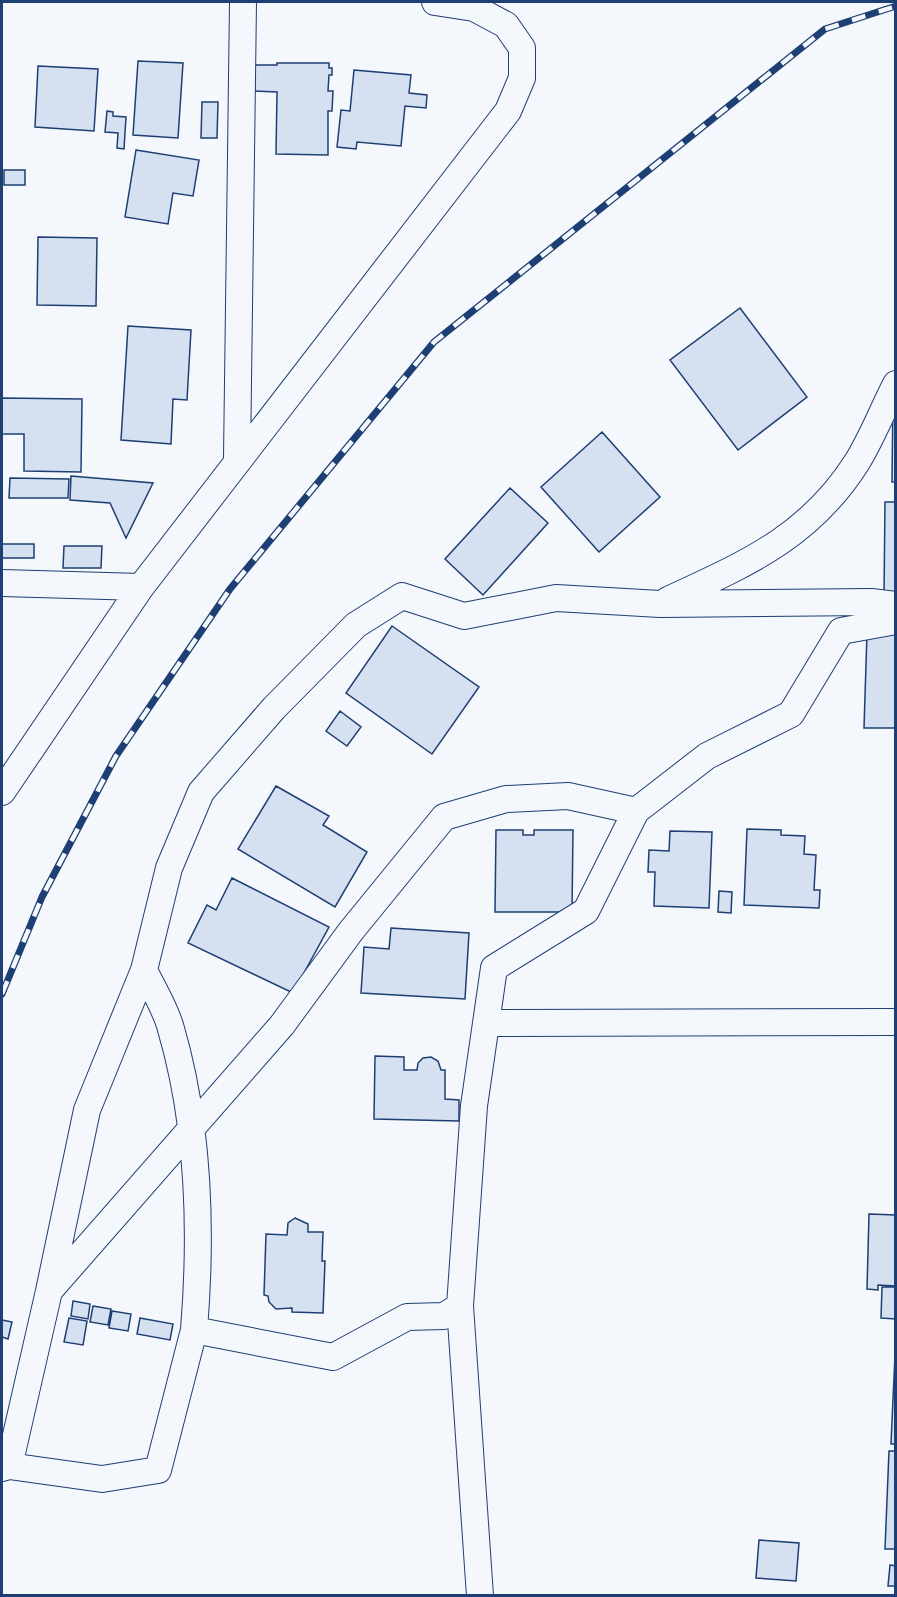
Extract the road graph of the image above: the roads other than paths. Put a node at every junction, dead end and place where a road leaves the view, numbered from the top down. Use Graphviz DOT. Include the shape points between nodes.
graph roads {
  1 [pos="243,2"];
  2 [pos="435,2"];
  3 [pos="896,384"];
  4 [pos="237,458"];
  5 [pos="2,584"];
  6 [pos="141,587"];
  7 [pos="660,604"];
  8 [pos="896,605"];
  9 [pos="896,621"];
  10 [pos="2,792"];
  11 [pos="636,811"];
  12 [pos="144,970"];
  13 [pos="896,1022"];
  14 [pos="487,1023"];
  15 [pos="191,1126"];
  16 [pos="49,1291"];
  17 [pos="460,1306"];
  18 [pos="194,1330"];
  19 [pos="5,1467"];
  20 [pos="480,1596"];
  1 -- 4 [label="street"];
  2 -- 4 [label="street" via="474,8 506,25 522,48 522,78 508,111"];
  3 -- 7 [label="street" via="857,462 810,520 753,561"];
  4 -- 6 [label="street"];
  5 -- 6 [label="street"];
  6 -- 10 [label="street"];
  7 -- 8 [label="street"];
  7 -- 12 [label="street" via="556,598 464,616 402,596 356,625 274,708 201,792 169,868"];
  9 -- 11 [label="street" via="842,631 791,714 707,756"];
  11 -- 14 [label="street" via="586,911 494,968"];
  11 -- 15 [label="street" via="568,796 506,799 444,817 351,931 282,1025"];
  12 -- 15 [label="street" via="171,1027"];
  12 -- 16 [label="street" via="87,1110"];
  13 -- 14 [label="street"];
  14 -- 17 [label="street" via="474,1106"];
  15 -- 16 [label="street"];
  15 -- 18 [label="street" via="197,1204"];
  16 -- 19 [label="street"];
  17 -- 18 [label="street" via="444,1316 407,1317 333,1357"];
  17 -- 20 [label="street"];
  18 -- 19 [label="street" via="158,1470 102,1479"];
}
